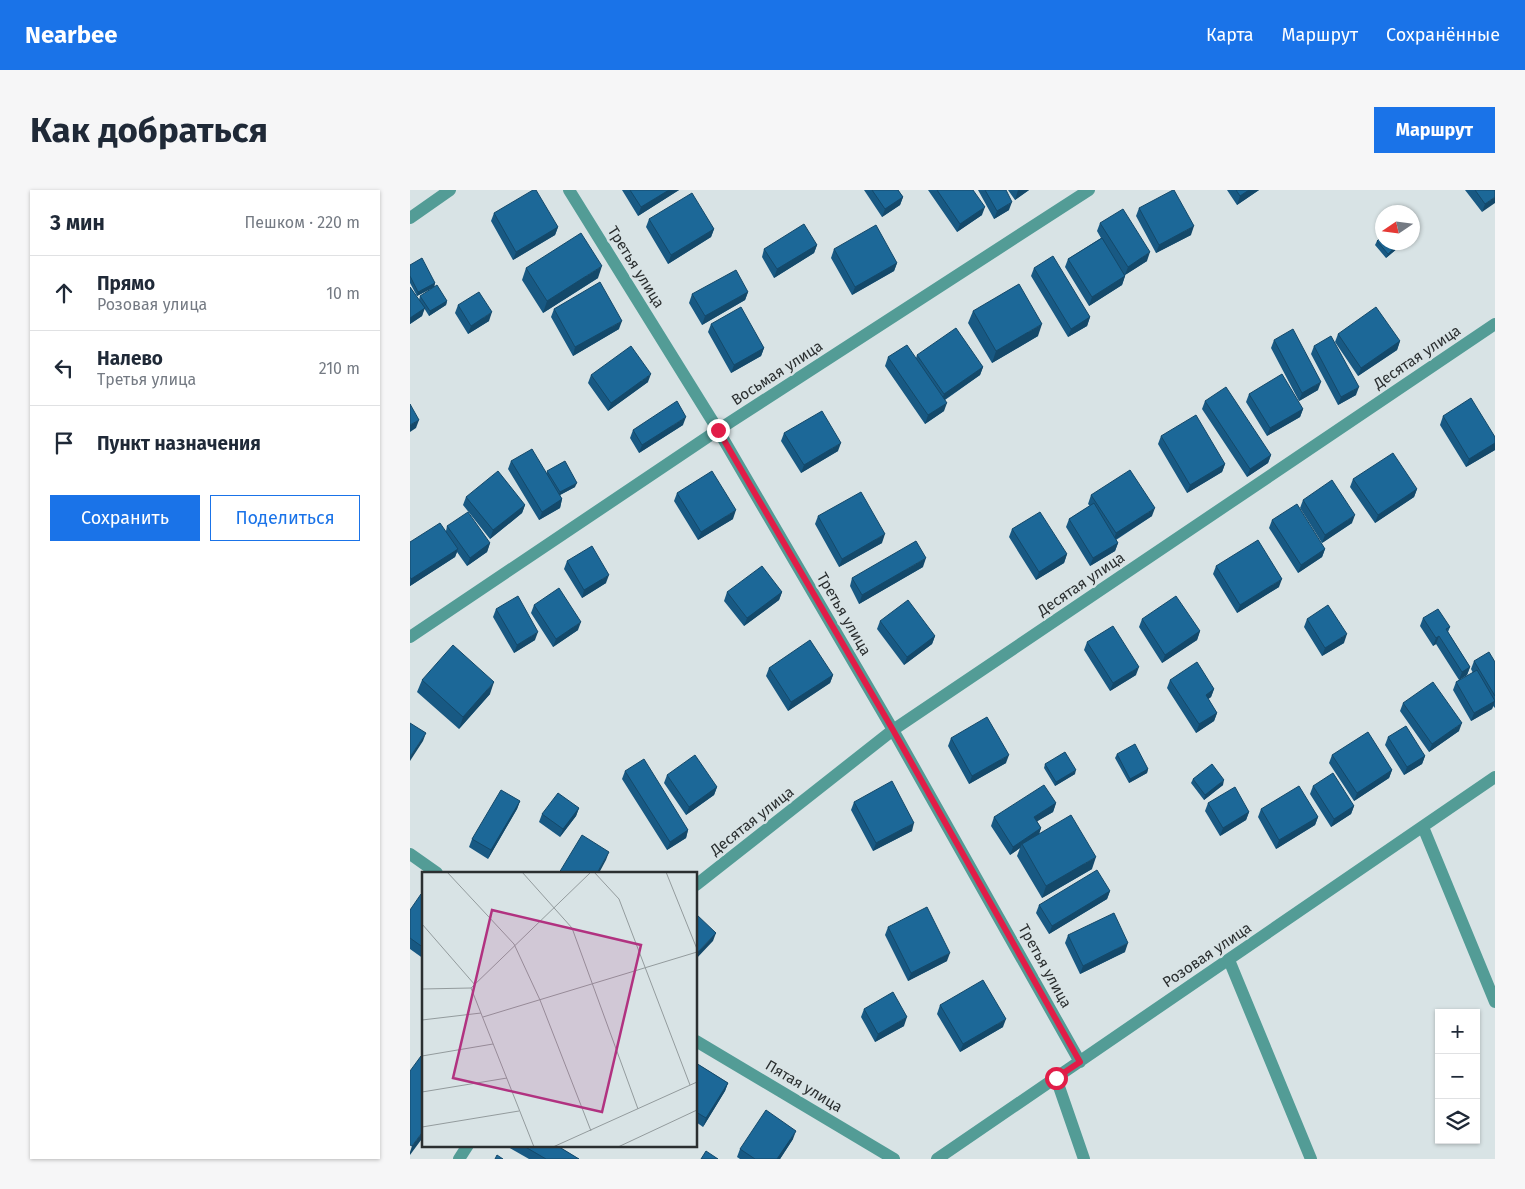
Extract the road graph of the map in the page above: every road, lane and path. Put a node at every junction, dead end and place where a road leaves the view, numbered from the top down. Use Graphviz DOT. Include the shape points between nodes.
graph roads {
  1 [pos="450,190"];
  2 [pos="569,190"];
  3 [pos="1089,190"];
  4 [pos="410,218"];
  5 [pos="1495,324"];
  6 [pos="718,430"];
  7 [pos="410,638"];
  8 [pos="893,730"];
  9 [pos="1495,777"];
  10 [pos="1423,826"];
  11 [pos="410,854"];
  12 [pos="437,872"];
  13 [pos="698,883"];
  14 [pos="1229,960"];
  15 [pos="1495,1002"];
  16 [pos="698,1042"];
  17 [pos="1080,1062"];
  18 [pos="1056,1078"];
  19 [pos="467,1146"];
  20 [pos="891,1158"];
  21 [pos="459,1159"];
  22 [pos="937,1159"];
  23 [pos="1084,1159"];
  24 [pos="1311,1159"];
  1 -- 4 [label="street"];
  2 -- 6 [label="street, Третья улица"];
  3 -- 6 [label="street, Восьмая улица"];
  5 -- 8 [label="street, Десятая улица"];
  6 -- 7 [label="street, Восьмая улица"];
  6 -- 8 [label="street, Третья улица"];
  8 -- 13 [label="street, Десятая улица"];
  8 -- 17 [label="street, Третья улица"];
  9 -- 10 [label="street, Розовая улица"];
  10 -- 14 [label="street, Розовая улица"];
  10 -- 15 [label="street"];
  11 -- 12 [label="street"];
  14 -- 17 [label="street, Розовая улица"];
  14 -- 24 [label="street"];
  16 -- 20 [label="street, Пятая улица"];
  17 -- 18 [label="street, Розовая улица"];
  18 -- 22 [label="street, Розовая улица"];
  18 -- 23 [label="street"];
  19 -- 21 [label="street"];
}
